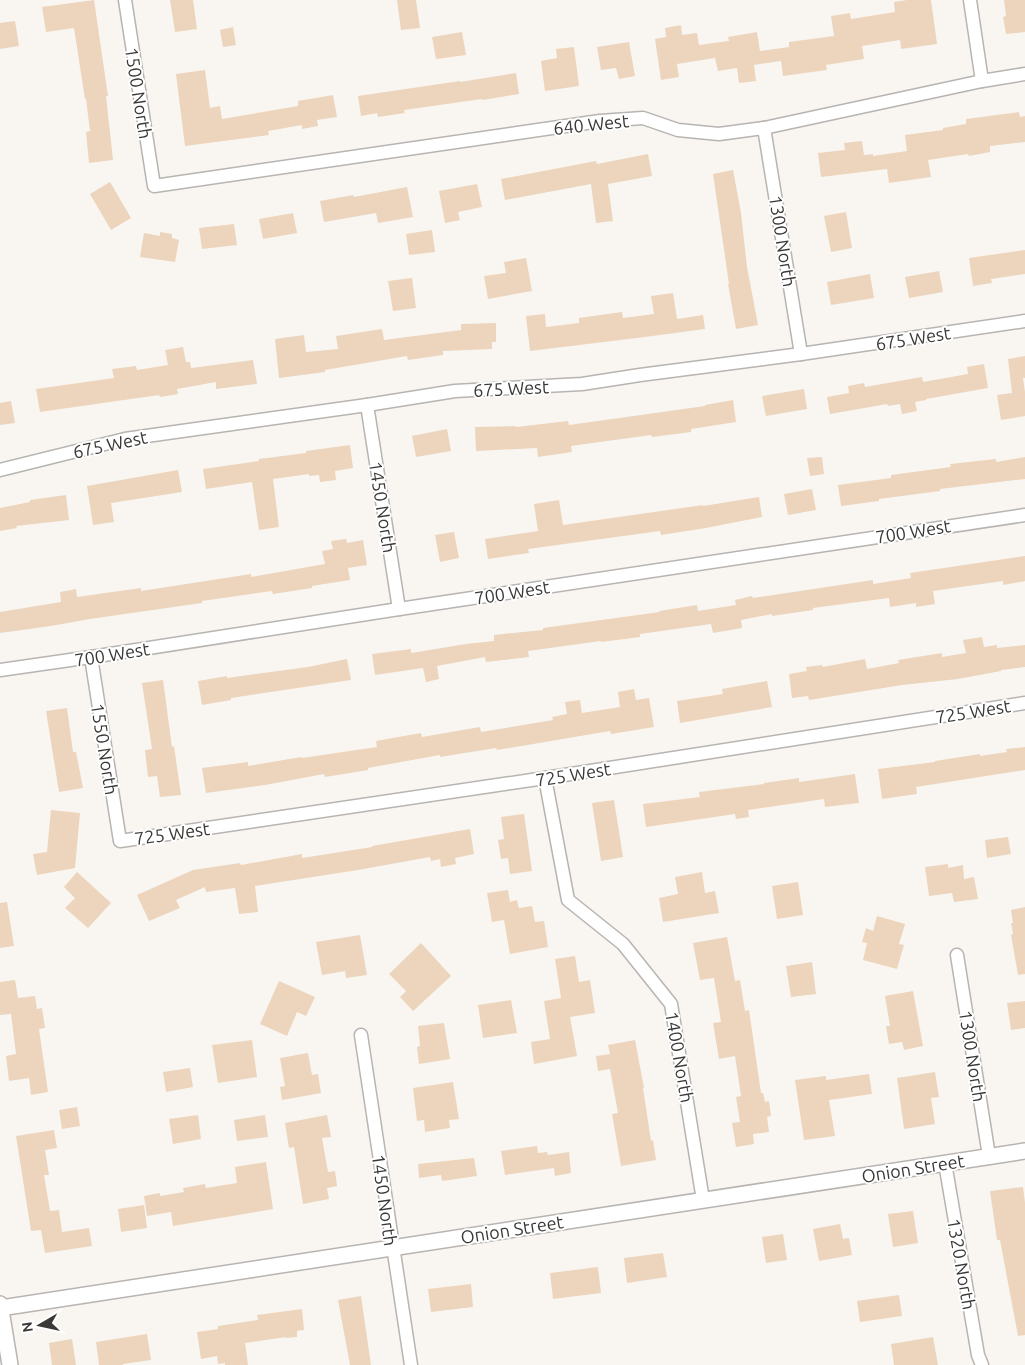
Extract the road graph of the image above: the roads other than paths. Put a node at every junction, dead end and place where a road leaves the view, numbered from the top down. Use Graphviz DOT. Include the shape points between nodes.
graph roads {
  1 [pos="125,0"];
  2 [pos="970,0"];
  3 [pos="1025,74"];
  4 [pos="982,81"];
  5 [pos="764,128"];
  6 [pos="154,186"];
  7 [pos="1025,321"];
  8 [pos="801,354"];
  9 [pos="367,405"];
  10 [pos="0,470"];
  11 [pos="1025,514"];
  12 [pos="399,609"];
  13 [pos="91,657"];
  14 [pos="0,670"];
  15 [pos="1025,703"];
  16 [pos="545,778"];
  17 [pos="120,841"];
  18 [pos="956,955"];
  19 [pos="361,1035"];
  20 [pos="1025,1150"];
  21 [pos="989,1156"];
  22 [pos="945,1163"];
  23 [pos="703,1200"];
  24 [pos="392,1247"];
  25 [pos="0,1304"];
  26 [pos="0,1308"];
  27 [pos="10,1365"];
  28 [pos="411,1365"];
  29 [pos="982,1365"];
  1 -- 6 [label="street, 1500 North"];
  2 -- 4 [label="street"];
  3 -- 4 [label="street, 640 West"];
  4 -- 5 [label="street, 640 West"];
  5 -- 6 [label="street, 640 West" via="719,134 678,130 643,118 600,120"];
  5 -- 8 [label="street, 1300 North"];
  7 -- 8 [label="street, 675 West"];
  8 -- 9 [label="street, 675 West" via="582,384 455,391"];
  9 -- 10 [label="street, 675 West" via="125,439"];
  9 -- 12 [label="street, 1450 North"];
  11 -- 12 [label="street, 700 West"];
  12 -- 13 [label="street, 700 West"];
  13 -- 14 [label="street, 700 West"];
  13 -- 17 [label="street, 1550 North"];
  15 -- 16 [label="street, 725 West"];
  16 -- 17 [label="street, 725 West"];
  16 -- 23 [label="street, 1400 North" via="568,900 623,944 671,1004"];
  18 -- 21 [label="street, 1300 North"];
  19 -- 24 [label="street, 1450 North"];
  20 -- 21 [label="street, Onion Street"];
  21 -- 22 [label="street, Onion Street"];
  22 -- 23 [label="street, Onion Street"];
  22 -- 29 [label="street, 1320 North"];
  23 -- 24 [label="street, Onion Street"];
  24 -- 26 [label="street, Onion Street"];
  24 -- 28 [label="street, 1450 North"];
  25 -- 26 [label="street"];
  26 -- 27 [label="street"];
}
